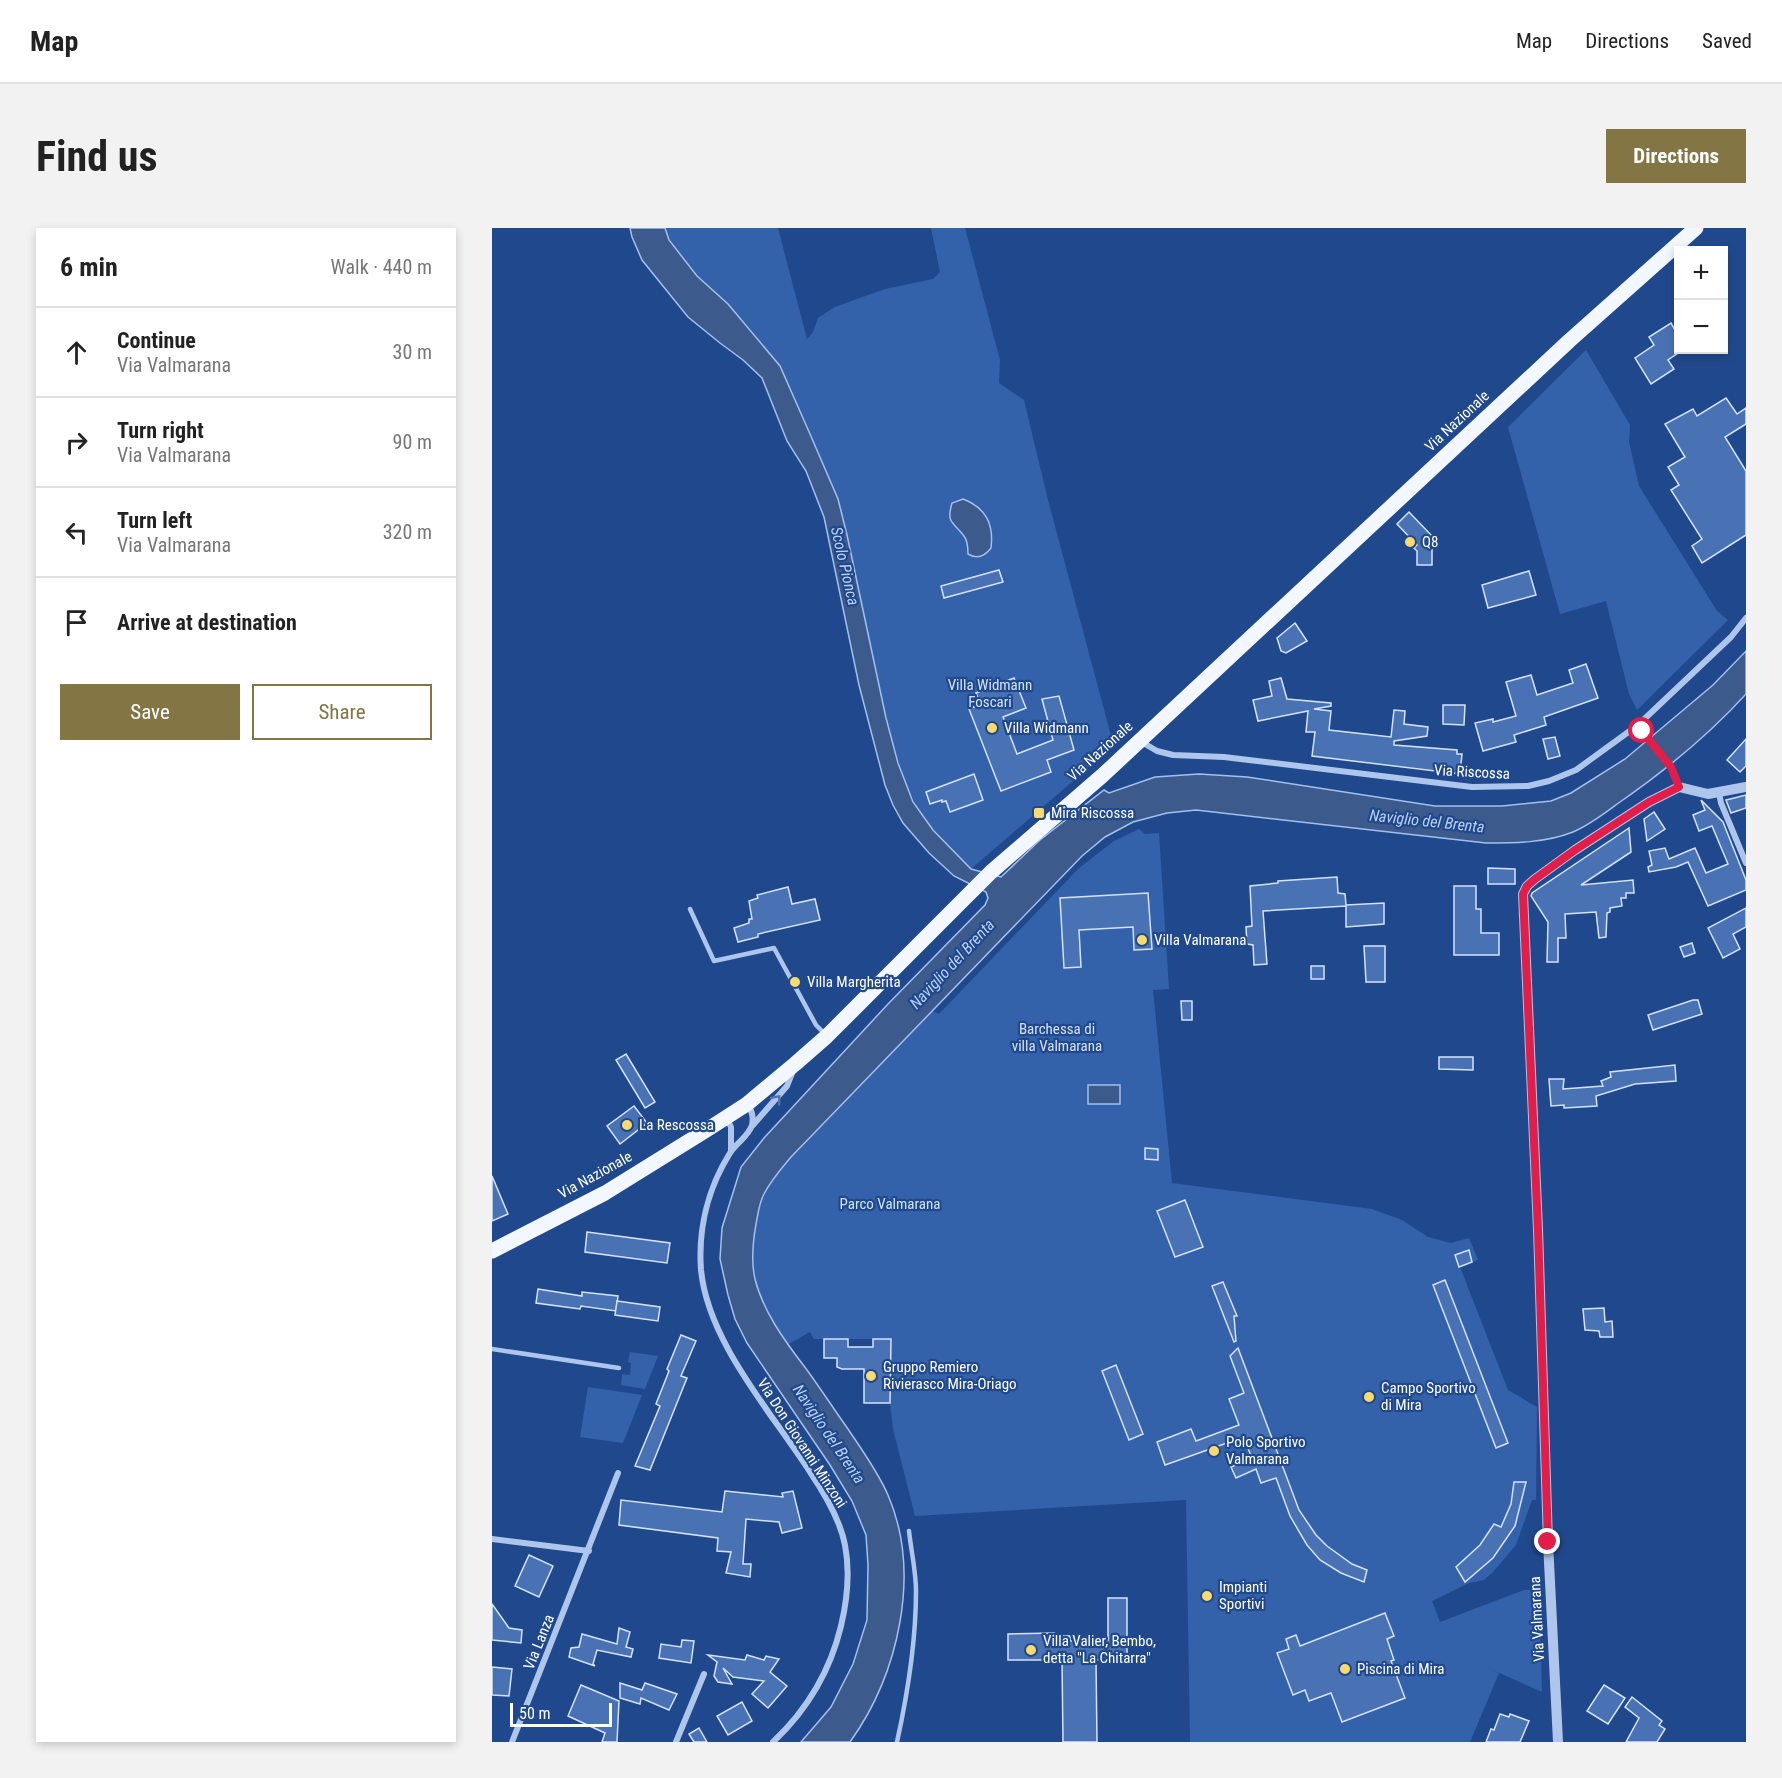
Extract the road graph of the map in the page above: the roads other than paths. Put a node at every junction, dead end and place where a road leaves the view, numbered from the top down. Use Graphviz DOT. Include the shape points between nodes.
graph roads {
  1 [pos="1696,228"];
  2 [pos="1746,618"];
  3 [pos="1640,728"];
  4 [pos="1140,741"];
  5 [pos="1679,787"];
  6 [pos="1746,787"];
  7 [pos="1719,793"];
  8 [pos="1746,863"];
  9 [pos="690,909"];
  10 [pos="827,1036"];
  11 [pos="795,1064"];
  12 [pos="747,1104"];
  13 [pos="726,1118"];
  14 [pos="751,1128"];
  15 [pos="731,1150"];
  16 [pos="492,1251"];
  17 [pos="492,1349"];
  18 [pos="619,1368"];
  19 [pos="618,1473"];
  20 [pos="909,1531"];
  21 [pos="492,1539"];
  22 [pos="588,1551"];
  23 [pos="704,1674"];
  24 [pos="512,1742"];
  25 [pos="676,1742"];
  26 [pos="773,1742"];
  27 [pos="897,1742"];
  28 [pos="1558,1742"];
  1 -- 4 [label="main road, Via Nazionale" via="1569,341"];
  2 -- 3 [label="street, Via Riscossa"];
  3 -- 4 [label="street, Via Riscossa" via="1561,777 1507,787 1472,787 1224,757 1173,755"];
  3 -- 5 [label="street" via="1671,767"];
  4 -- 10 [label="main road, Via Nazionale" via="991,872"];
  5 -- 7 [label="street"];
  5 -- 28 [label="street, Via Valmarana" via="1575,850 1535,879 1523,894"];
  6 -- 7 [label="street"];
  7 -- 8 [label="street"];
  9 -- 10 [label="lane" via="714,962 774,948 816,1025"];
  10 -- 11 [label="main road, Via Nazionale"];
  11 -- 12 [label="main road, Via Nazionale"];
  14 -- 11 [label="street, Via Don Giovanni Minzoni, one-way" via="786,1086"];
  12 -- 13 [label="main road, Via Nazionale"];
  12 -- 14 [label="street" via="752,1112"];
  13 -- 15 [label="street" via="731,1127"];
  13 -- 16 [label="main road, Via Nazionale" via="605,1192"];
  14 -- 15 [label="street, Via Don Giovanni Minzoni"];
  15 -- 26 [label="street, Via Don Giovanni Minzoni" via="719,1171 703,1221 700,1254 711,1312 728,1349 824,1493 846,1545 847,1589 836,1647 813,1694"];
  17 -- 18 [label="lane"];
  19 -- 22 [label="street, Via Lanza"];
  20 -- 27 [label="lane" via="916,1589 913,1644"];
  21 -- 22 [label="street"];
  22 -- 24 [label="street, Via Lanza"];
  23 -- 25 [label="street"];
}
